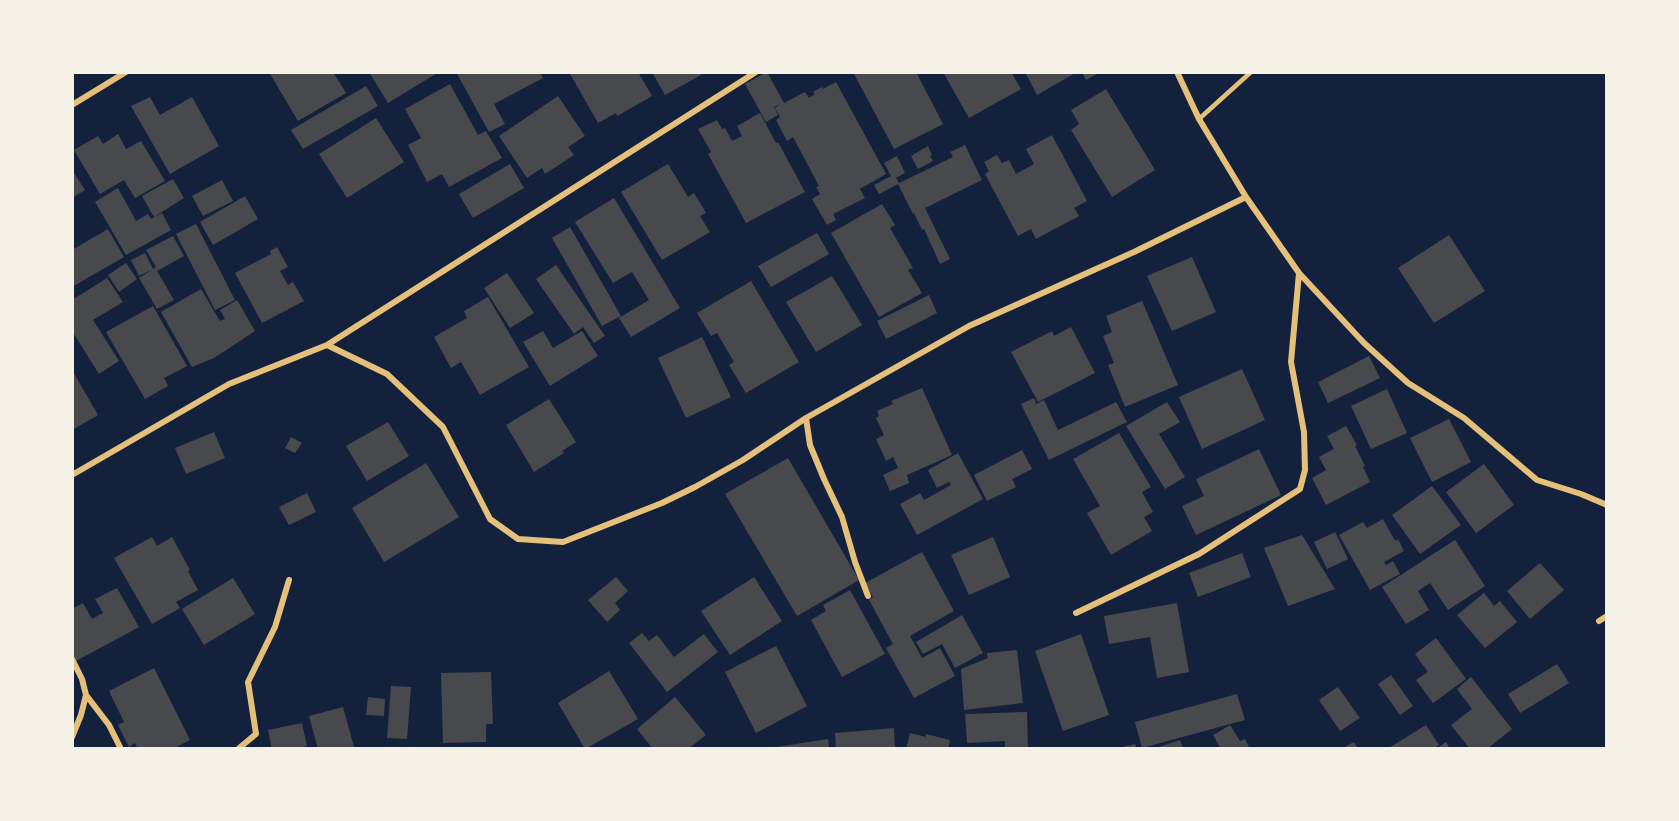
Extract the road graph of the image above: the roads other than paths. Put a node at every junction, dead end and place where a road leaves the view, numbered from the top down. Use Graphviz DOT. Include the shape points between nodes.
graph roads {
  1 [pos="126,72"];
  2 [pos="756,72"];
  3 [pos="1177,72"];
  4 [pos="1251,72"];
  5 [pos="72,105"];
  6 [pos="1199,120"];
  7 [pos="1246,197"];
  8 [pos="1299,273"];
  9 [pos="327,345"];
  10 [pos="806,418"];
  11 [pos="72,475"];
  12 [pos="1607,505"];
  13 [pos="289,580"];
  14 [pos="868,596"];
  15 [pos="1076,613"];
  16 [pos="1607,616"];
  17 [pos="1599,621"];
  18 [pos="72,659"];
  19 [pos="86,695"];
  20 [pos="72,737"];
  21 [pos="121,749"];
  22 [pos="238,749"];
  1 -- 5 [label="street"];
  2 -- 9 [label="street"];
  3 -- 6 [label="street"];
  4 -- 6 [label="lane"];
  6 -- 7 [label="street"];
  7 -- 8 [label="street"];
  7 -- 10 [label="street" via="969,327"];
  8 -- 12 [label="street" via="1364,343 1408,383 1464,418 1537,480"];
  8 -- 15 [label="street" via="1291,362 1304,432 1305,470 1299,489 1199,554"];
  9 -- 10 [label="street" via="387,374 443,427 490,519 518,539 563,542 662,504 743,460"];
  9 -- 11 [label="street" via="229,384"];
  10 -- 14 [label="street" via="810,445 842,517"];
  13 -- 22 [label="street" via="275,627 248,682 256,734"];
  16 -- 17 [label="street"];
  18 -- 19 [label="street"];
  19 -- 20 [label="street"];
  19 -- 21 [label="street"];
}
